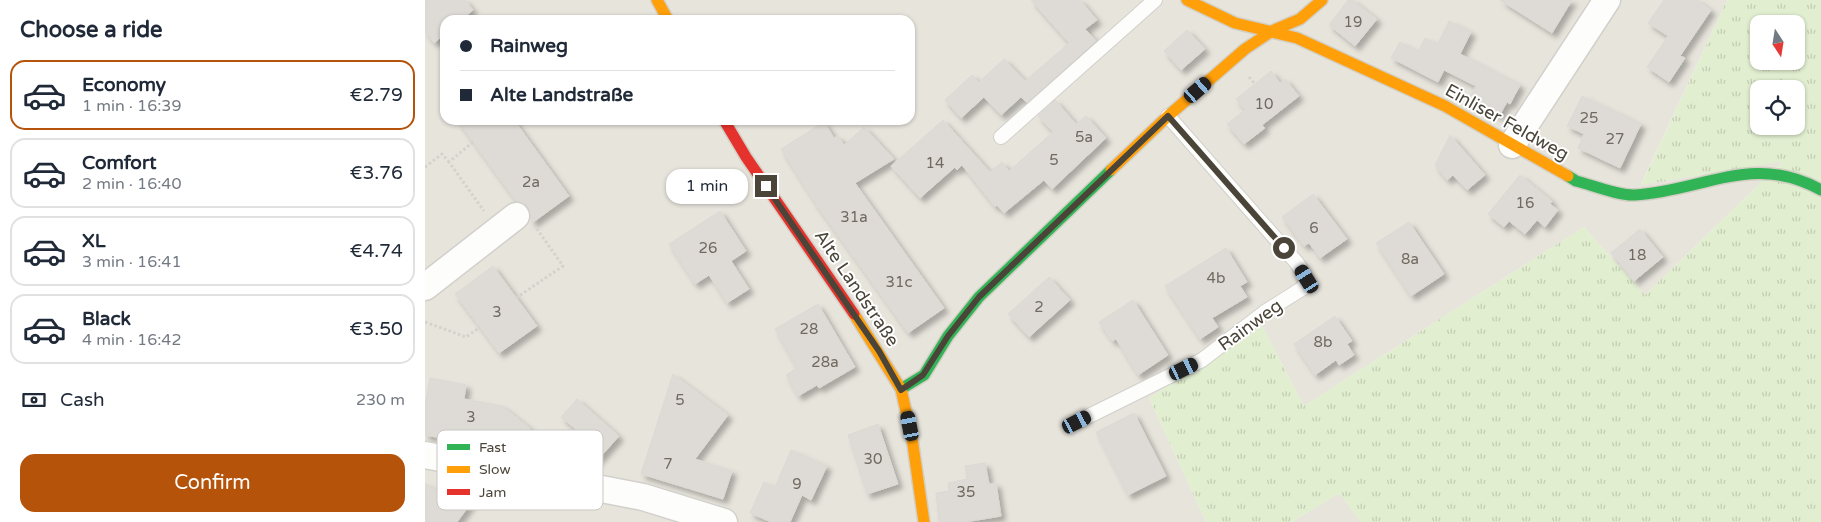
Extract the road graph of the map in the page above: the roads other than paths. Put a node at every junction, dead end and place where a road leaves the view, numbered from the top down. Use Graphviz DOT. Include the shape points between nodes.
graph roads {
  1 [pos="657,0"];
  2 [pos="1155,0"];
  3 [pos="1187,0"];
  4 [pos="1322,0"];
  5 [pos="1607,0"];
  6 [pos="665,15"];
  7 [pos="1272,31"];
  8 [pos="1168,116"];
  9 [pos="727,125"];
  10 [pos="1001,137"];
  11 [pos="1512,145"];
  12 [pos="1821,190"];
  13 [pos="507,223"];
  14 [pos="425,287"];
  15 [pos="901,390"];
  16 [pos="1077,422"];
  17 [pos="603,489"];
  18 [pos="724,522"];
  19 [pos="924,522"];
  1 -- 6 [label="street"];
  2 -- 10 [label="lane"];
  3 -- 7 [label="street, Einliser Feldweg" via="1235,22"];
  4 -- 7 [label="street" via="1300,19"];
  5 -- 11 [label="street"];
  7 -- 8 [label="street" via="1245,49"];
  7 -- 11 [label="street, Einliser Feldweg" via="1297,38 1436,102"];
  8 -- 15 [label="street" via="979,297 923,375"];
  8 -- 16 [label="lane, Rainweg" via="1297,263 1307,279 1303,288 1265,312 1202,360"];
  9 -- 15 [label="street, Alte Landstraße" via="879,351"];
  11 -- 12 [label="street, Einliser Feldweg" via="1576,180 1633,195 1665,191 1734,174 1767,173 1803,180"];
  13 -- 14 [label="street"];
  15 -- 19 [label="street, Alte Landstraße" via="912,438"];
  17 -- 18 [label="street" via="643,497"];
}
